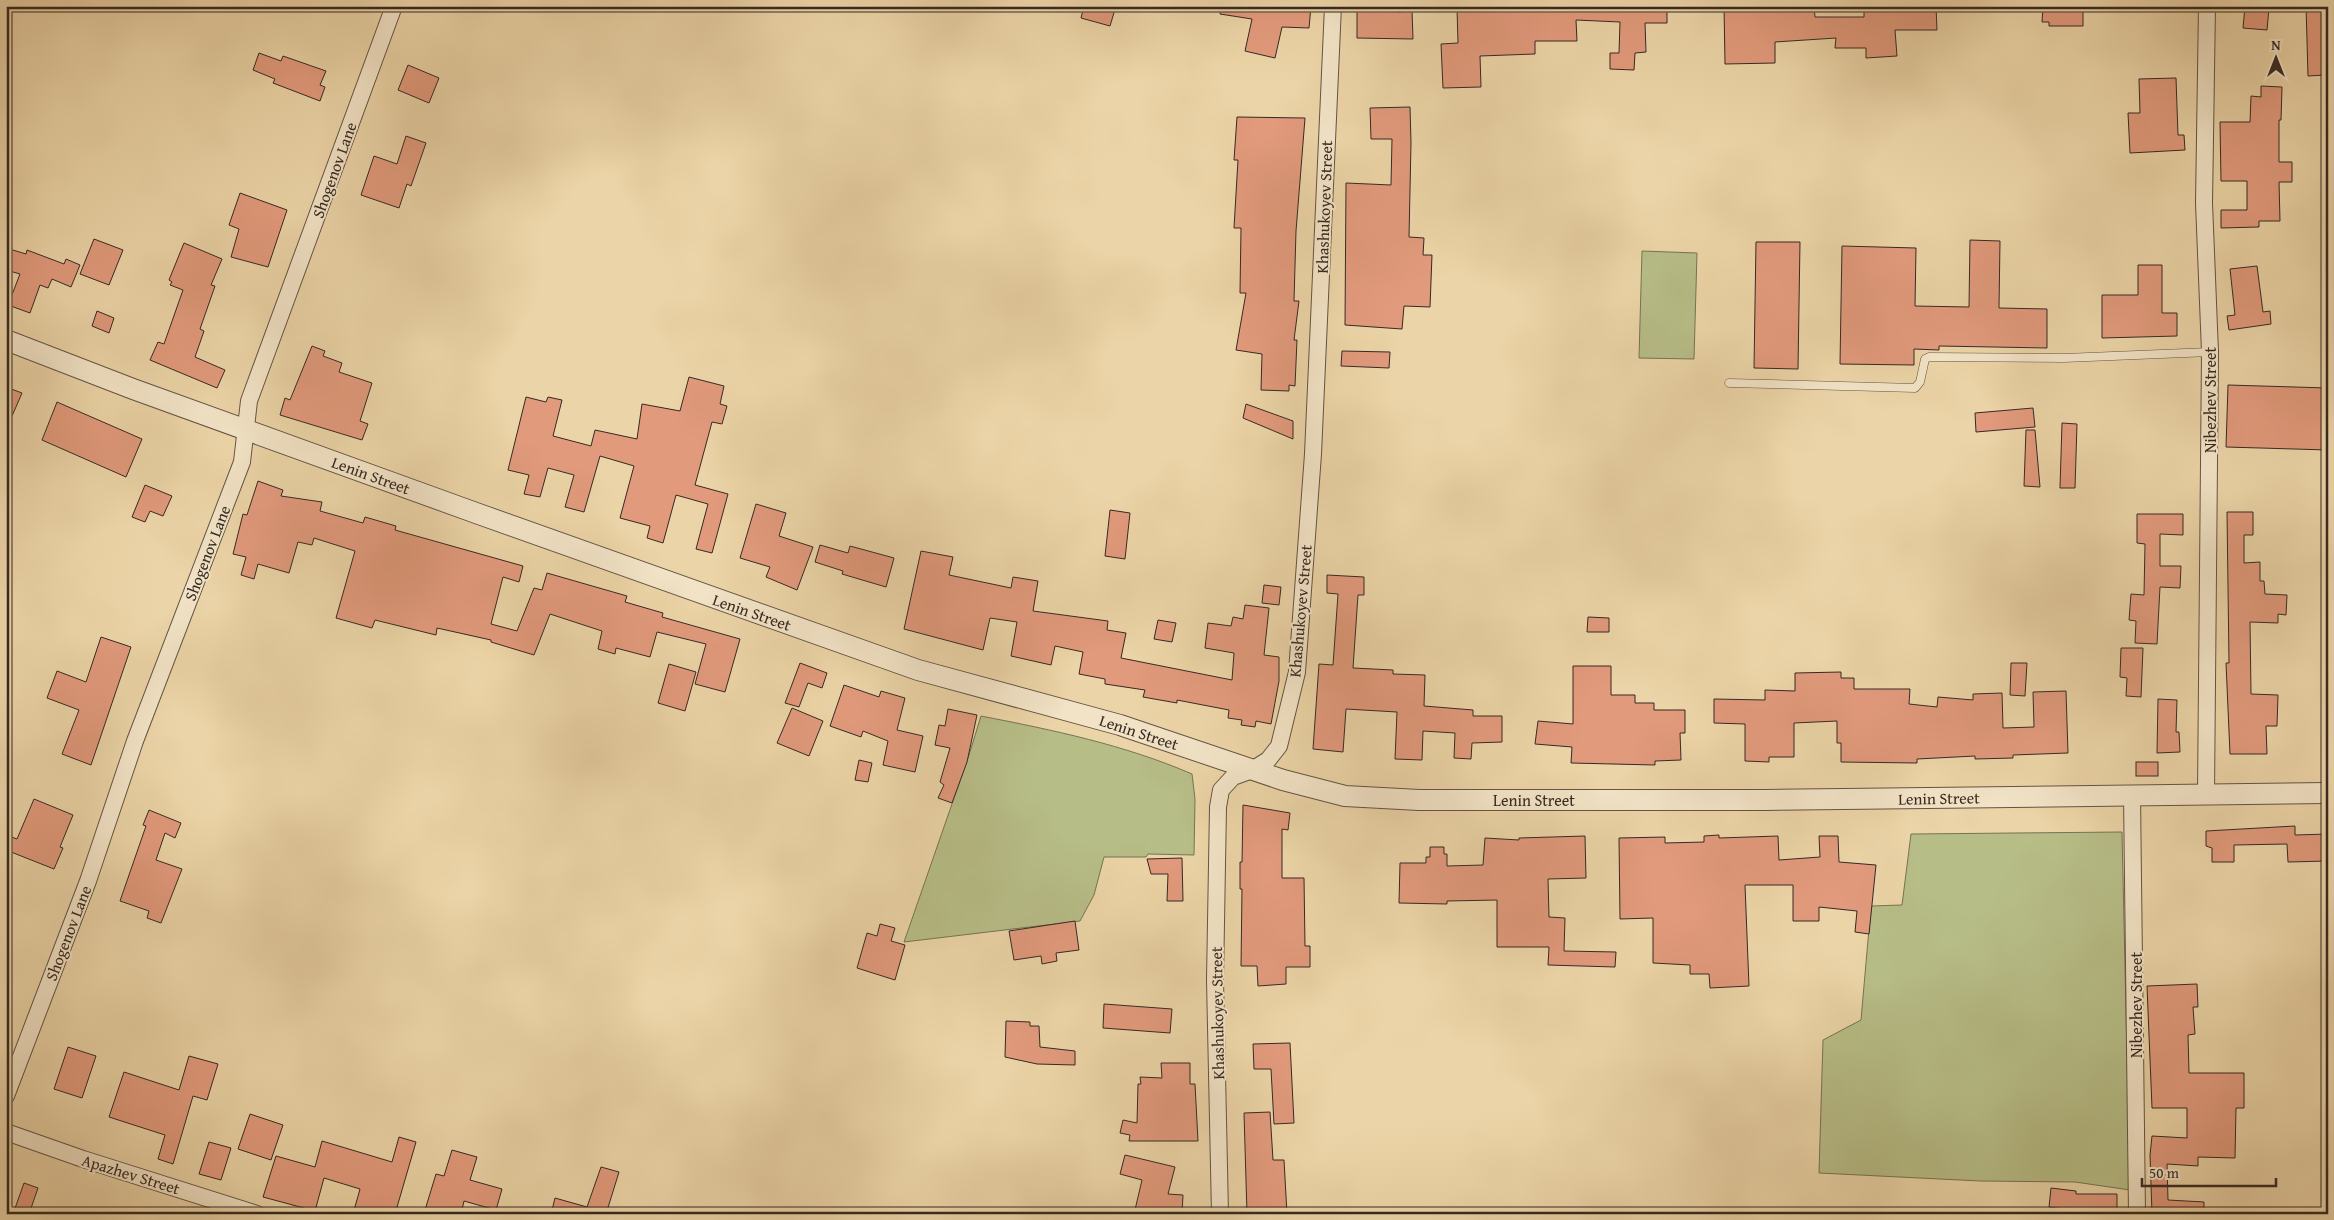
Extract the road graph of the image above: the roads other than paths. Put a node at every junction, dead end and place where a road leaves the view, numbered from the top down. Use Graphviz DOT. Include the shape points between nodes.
graph roads {
  1 [pos="394,6"];
  2 [pos="1333,6"];
  3 [pos="2207,6"];
  4 [pos="6,340"];
  5 [pos="2210,352"];
  6 [pos="1729,383"];
  7 [pos="246,430"];
  8 [pos="1252,770"];
  9 [pos="2328,793"];
  10 [pos="2206,794"];
  11 [pos="2132,795"];
  12 [pos="6,1096"];
  13 [pos="6,1132"];
  14 [pos="257,1214"];
  15 [pos="1220,1214"];
  16 [pos="2137,1214"];
  1 -- 7 [label="street, Shogenov Lane" via="249,401"];
  2 -- 8 [label="street, Khashukoyev Street" via="1313,454 1297,672 1279,746 1268,760"];
  3 -- 5 [label="street, Nibezhev Street" via="2204,203"];
  4 -- 7 [label="street, Lenin Street"];
  5 -- 6 [label="lane" via="2064,358 1930,357 1925,359 1920,382 1915,388"];
  5 -- 10 [label="street, Nibezhev Street"];
  7 -- 8 [label="street, Lenin Street" via="918,670 1120,725"];
  7 -- 12 [label="street, Shogenov Lane" via="242,462 135,741 88,881"];
  8 -- 11 [label="street, Lenin Street" via="1345,796 1411,800"];
  8 -- 15 [label="street, Khashukoyev Street" via="1232,777 1221,790 1218,807 1215,980"];
  9 -- 10 [label="street, Lenin Street"];
  10 -- 11 [label="street, Lenin Street"];
  11 -- 16 [label="street, Nibezhev Street"];
  13 -- 14 [label="street, Apazhev Street"];
}
